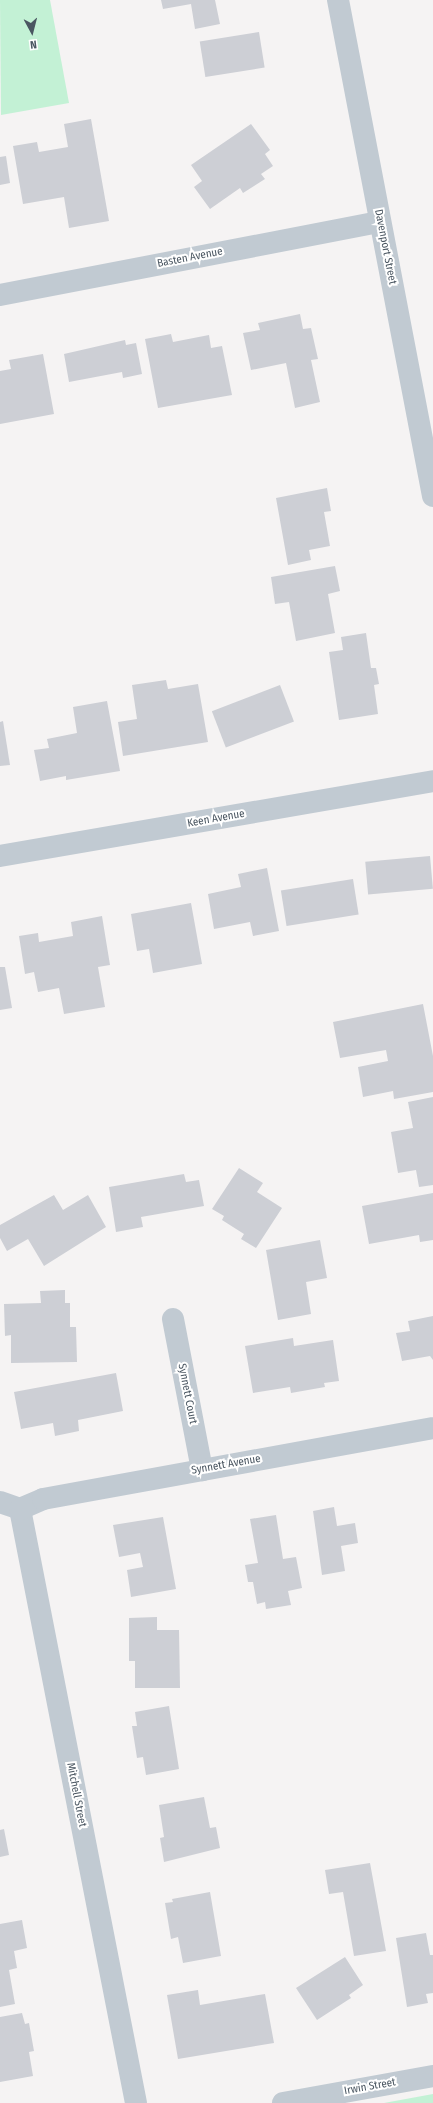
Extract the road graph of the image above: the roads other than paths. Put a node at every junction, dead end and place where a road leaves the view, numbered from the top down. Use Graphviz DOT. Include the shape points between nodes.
graph roads {
  1 [pos="338,0"];
  2 [pos="380,222"];
  3 [pos="0,295"];
  4 [pos="433,497"];
  5 [pos="433,781"];
  6 [pos="0,856"];
  7 [pos="173,1318"];
  8 [pos="433,1428"];
  9 [pos="202,1470"];
  10 [pos="0,1502"];
  11 [pos="20,1509"];
  12 [pos="433,2076"];
  13 [pos="136,2103"];
  14 [pos="283,2103"];
  1 -- 2 [label="street, Davenport Street"];
  2 -- 3 [label="street, Basten Avenue"];
  2 -- 4 [label="street, Davenport Street"];
  5 -- 6 [label="street, Keen Avenue"];
  7 -- 9 [label="street, Synnett Court"];
  8 -- 9 [label="street, Synnett Avenue"];
  9 -- 11 [label="street, Synnett Avenue" via="43,1499"];
  10 -- 11 [label="street"];
  11 -- 13 [label="street, Mitchell Street"];
  12 -- 14 [label="street, Irwin Street"];
}
